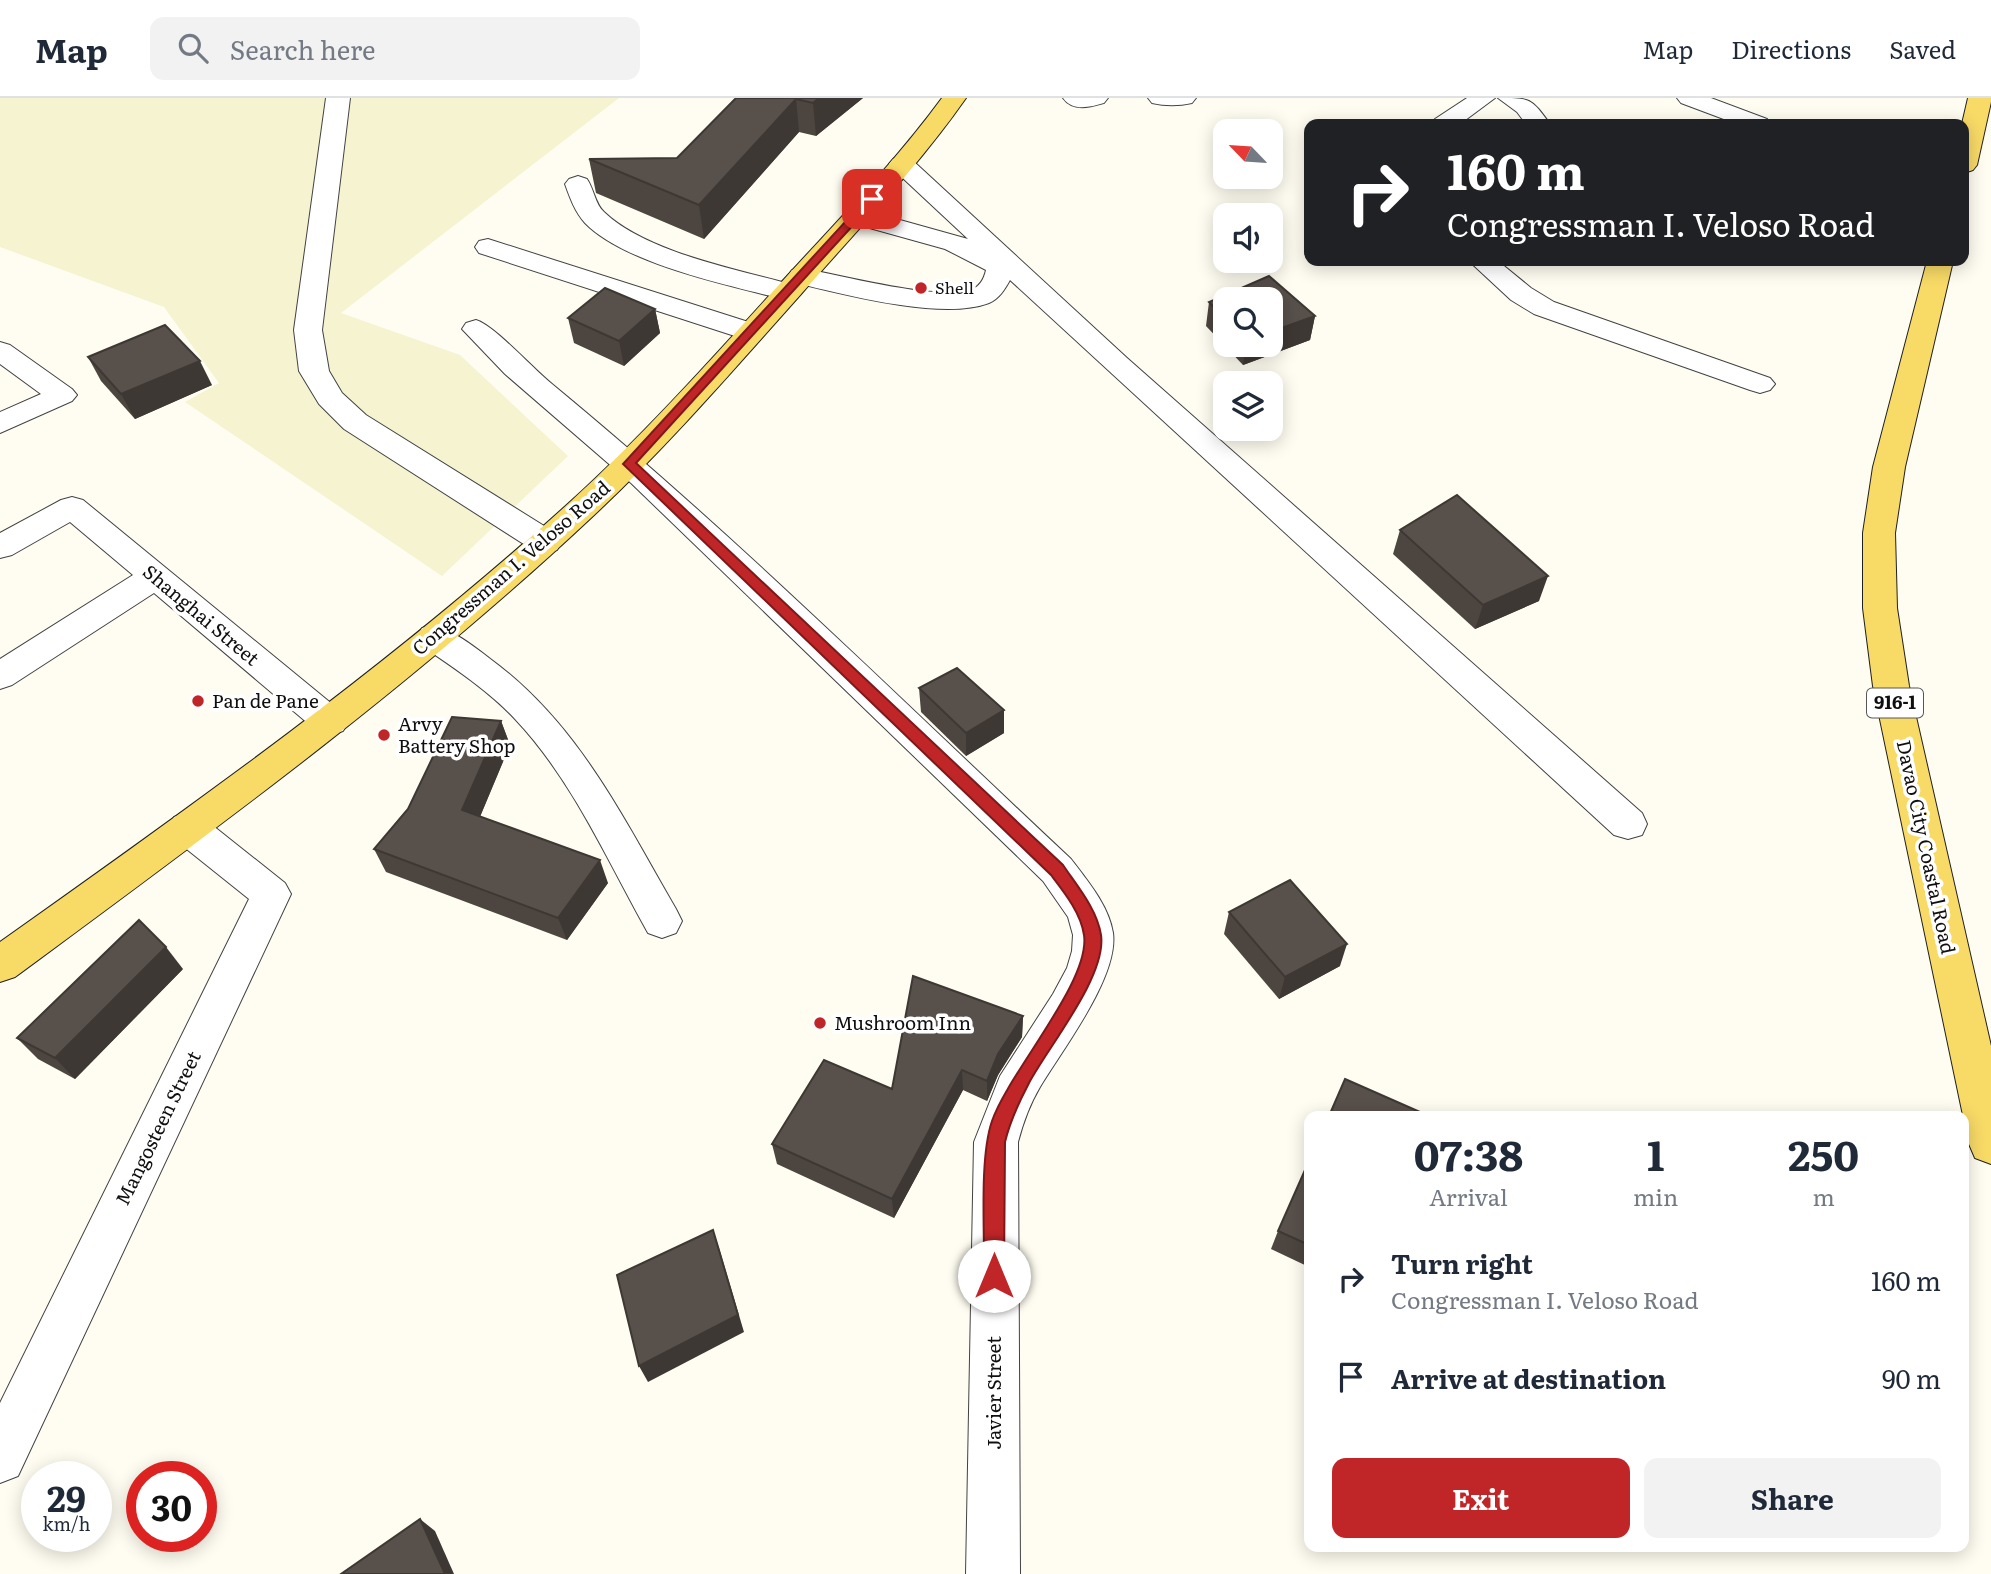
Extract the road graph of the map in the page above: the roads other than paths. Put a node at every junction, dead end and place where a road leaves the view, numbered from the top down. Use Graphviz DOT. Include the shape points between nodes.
graph roads {
  1 [pos="338,98"];
  2 [pos="954,98"];
  3 [pos="1075,98"];
  4 [pos="1096,98"];
  5 [pos="1160,98"];
  6 [pos="1184,98"];
  7 [pos="1483,98"];
  8 [pos="1510,98"];
  9 [pos="1689,98"];
  10 [pos="1980,98"];
  11 [pos="1452,119"];
  12 [pos="1534,119"];
  13 [pos="1745,119"];
  14 [pos="1969,144"];
  15 [pos="902,164"];
  16 [pos="578,184"];
  17 [pos="857,216"];
  18 [pos="488,247"];
  19 [pos="1488,266"];
  20 [pos="1939,266"];
  21 [pos="794,284"];
  22 [pos="475,329"];
  23 [pos="751,332"];
  24 [pos="0,351"];
  25 [pos="1760,384"];
  26 [pos="0,424"];
  27 [pos="629,464"];
  28 [pos="545,542"];
  29 [pos="0,547"];
  30 [pos="155,577"];
  31 [pos="434,637"];
  32 [pos="0,676"];
  33 [pos="330,722"];
  34 [pos="1628,824"];
  35 [pos="188,828"];
  36 [pos="662,921"];
  37 [pos="0,965"];
  38 [pos="1991,1144"];
  39 [pos="4,1435"];
  40 [pos="993,1574"];
  1 -- 28 [label="street" via="308,330 314,371 330,398 355,422"];
  2 -- 15 [label="main road, Congressman I. Veloso Road"];
  3 -- 4 [label="street"];
  5 -- 6 [label="street"];
  7 -- 11 [label="street"];
  8 -- 12 [label="street"];
  9 -- 13 [label="street"];
  10 -- 14 [label="main road"];
  15 -- 17 [label="main road, Congressman I. Veloso Road"];
  15 -- 34 [label="street"];
  16 -- 21 [label="street" via="593,216 618,237 646,249"];
  17 -- 21 [label="main road, Congressman I. Veloso Road"];
  17 -- 21 [label="street" via="963,246 994,262 1000,275 980,297 948,302"];
  18 -- 23 [label="street"];
  19 -- 25 [label="street" via="1544,308"];
  20 -- 38 [label="main road, Davao City Coastal Road / 916-1" via="1889,467 1880,533 1880,608 1891,686"];
  21 -- 23 [label="main road, Congressman I. Veloso Road"];
  22 -- 27 [label="street, Javier Street"];
  23 -- 27 [label="main road, Congressman I. Veloso Road"];
  24 -- 26 [label="street" via="62,395"];
  27 -- 28 [label="main road, Congressman I. Veloso Road"];
  27 -- 40 [label="street, Javier Street" via="1057,870 1080,901 1093,936 1089,965 1023,1075 996,1142"];
  28 -- 31 [label="main road, Congressman I. Veloso Road"];
  29 -- 30 [label="street, Shanghai Street" via="72,507"];
  30 -- 32 [label="street"];
  30 -- 33 [label="street, Shanghai Street"];
  31 -- 33 [label="main road, Congressman I. Veloso Road"];
  31 -- 36 [label="street" via="488,675 559,747"];
  33 -- 35 [label="main road, Congressman I. Veloso Road"];
  35 -- 37 [label="main road, Congressman I. Veloso Road"];
  35 -- 39 [label="street, Mangosteen Street" via="271,894"];
}
